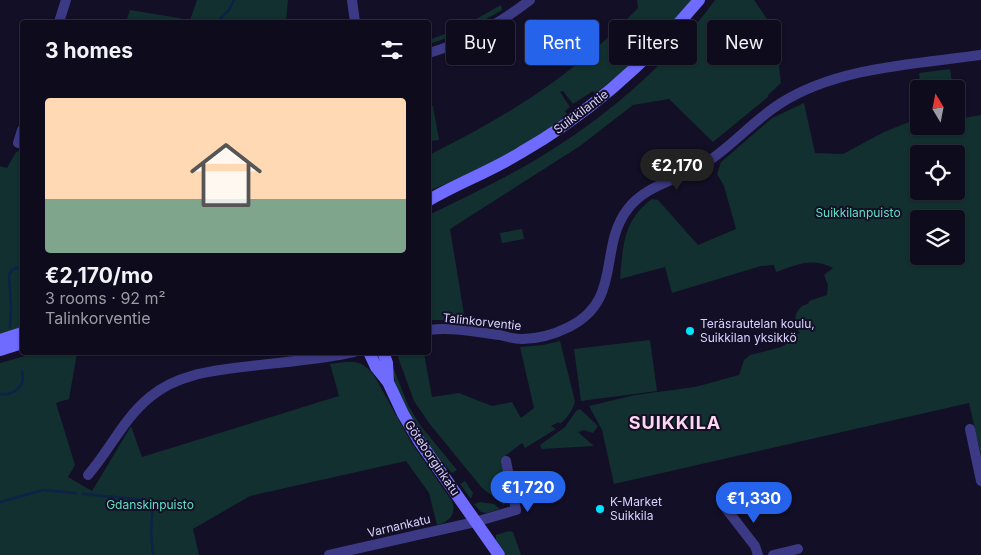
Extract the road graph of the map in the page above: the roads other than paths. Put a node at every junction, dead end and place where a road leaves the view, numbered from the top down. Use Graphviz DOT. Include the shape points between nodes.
graph roads {
  1 [pos="66,0"];
  2 [pos="352,0"];
  3 [pos="530,0"];
  4 [pos="699,0"];
  5 [pos="59,20"];
  6 [pos="355,20"];
  7 [pos="431,52"];
  8 [pos="981,55"];
  9 [pos="20,136"];
  10 [pos="18,143"];
  11 [pos="435,195"];
  12 [pos="431,330"];
  13 [pos="20,334"];
  14 [pos="0,340"];
  15 [pos="20,344"];
  16 [pos="0,350"];
  17 [pos="331,355"];
  18 [pos="370,355"];
  19 [pos="384,355"];
  20 [pos="388,382"];
  21 [pos="970,430"];
  22 [pos="506,461"];
  23 [pos="88,475"];
  24 [pos="981,481"];
  25 [pos="724,506"];
  26 [pos="475,522"];
  27 [pos="798,549"];
  28 [pos="329,555"];
  29 [pos="499,555"];
  30 [pos="758,555"];
  31 [pos="773,555"];
  1 -- 5 [label="street"];
  2 -- 6 [label="street"];
  3 -- 7 [label="street" via="476,35"];
  4 -- 11 [label="main road, Suikkilantie" via="648,57 583,112 518,154"];
  8 -- 12 [label="street, Talinkorventie" via="836,79 781,103 712,159 650,190 632,203 617,231 600,298 588,314 570,326 544,336 520,339 452,329"];
  9 -- 10 [label="street"];
  13 -- 14 [label="main road"];
  15 -- 16 [label="main road"];
  17 -- 23 [label="street" via="215,370 178,380 150,396 135,411"];
  18 -- 20 [label="main road, Göteborginkatu"];
  19 -- 20 [label="main road, Göteborginkatu"];
  20 -- 26 [label="main road, Göteborginkatu" via="415,435"];
  21 -- 24 [label="street"];
  22 -- 26 [label="street, Varnankatu" via="516,510"];
  25 -- 30 [label="street" via="751,539"];
  26 -- 28 [label="street, Varnankatu"];
  26 -- 29 [label="main road, Göteborginkatu"];
  27 -- 31 [label="street"];
}
